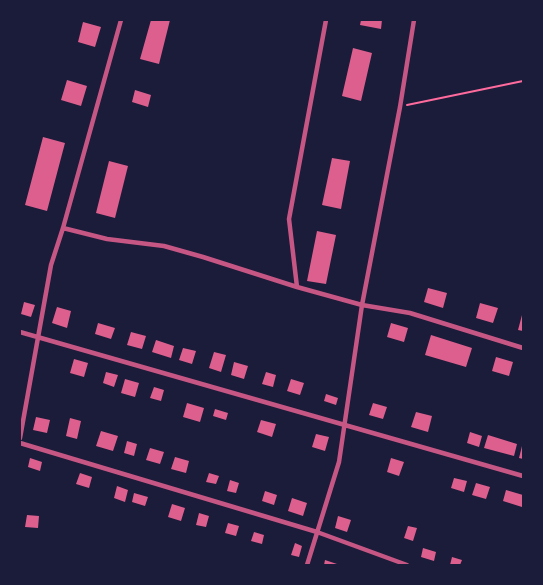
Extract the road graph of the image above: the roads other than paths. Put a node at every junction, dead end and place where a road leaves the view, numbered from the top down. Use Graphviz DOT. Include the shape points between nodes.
graph roads {
  1 [pos="121,20"];
  2 [pos="326,20"];
  3 [pos="414,20"];
  4 [pos="63,228"];
  5 [pos="297,287"];
  6 [pos="362,305"];
  7 [pos="20,332"];
  8 [pos="37,337"];
  9 [pos="523,348"];
  10 [pos="345,424"];
  11 [pos="20,438"];
  12 [pos="20,443"];
  13 [pos="523,476"];
  14 [pos="316,532"];
  15 [pos="307,565"];
  16 [pos="407,565"];
  1 -- 4 [label="street"];
  2 -- 5 [label="street" via="289,219"];
  3 -- 6 [label="street"];
  4 -- 5 [label="street" via="107,239 164,246"];
  4 -- 8 [label="street" via="51,265"];
  5 -- 6 [label="street"];
  6 -- 9 [label="street" via="410,313"];
  6 -- 10 [label="street"];
  7 -- 8 [label="street"];
  8 -- 10 [label="street"];
  8 -- 11 [label="street"];
  10 -- 13 [label="street"];
  10 -- 14 [label="street" via="339,462"];
  12 -- 14 [label="street"];
  14 -- 15 [label="street"];
  14 -- 16 [label="street"];
}
